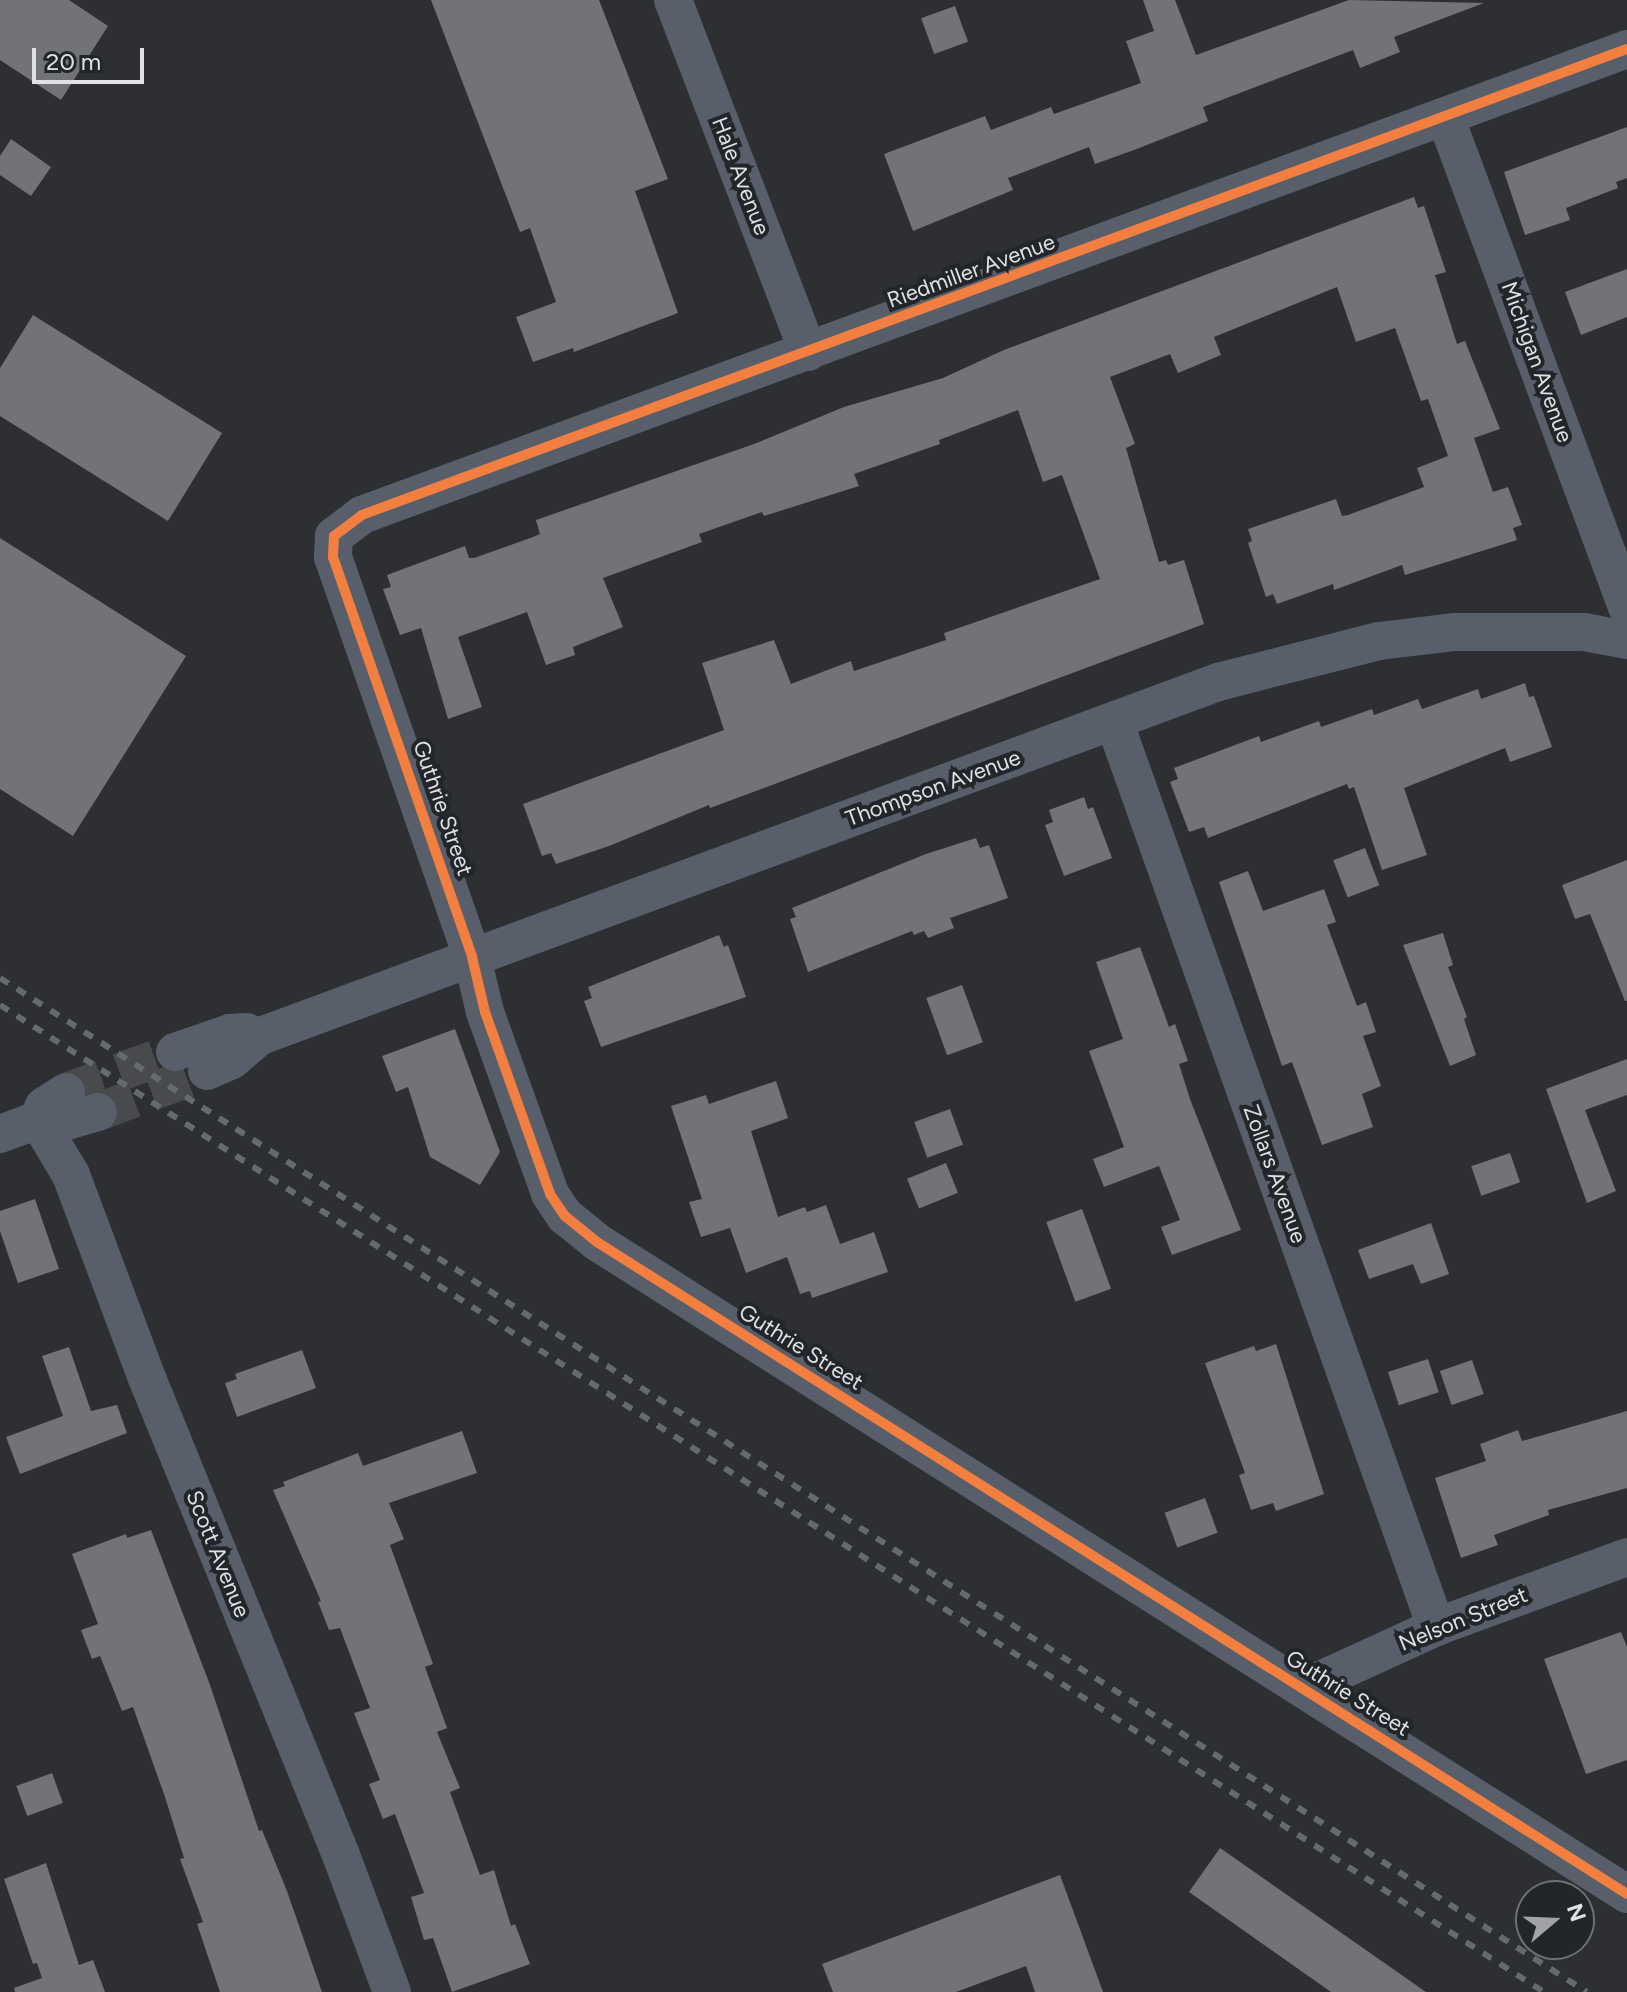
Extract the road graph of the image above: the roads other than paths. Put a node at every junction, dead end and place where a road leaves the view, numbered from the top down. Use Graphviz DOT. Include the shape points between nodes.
graph roads {
  1 [pos="673,0"];
  2 [pos="1627,49"];
  3 [pos="1446,119"];
  4 [pos="808,352"];
  5 [pos="334,536"];
  6 [pos="1627,607"];
  7 [pos="1627,640"];
  8 [pos="1114,721"];
  9 [pos="472,957"];
  10 [pos="191,1062"];
  11 [pos="66,1092"];
  12 [pos="98,1112"];
  13 [pos="38,1120"];
  14 [pos="0,1134"];
  15 [pos="1627,1557"];
  16 [pos="1436,1627"];
  17 [pos="1303,1688"];
  18 [pos="1627,1894"];
  19 [pos="392,1992"];
  1 -- 4 [label="street, Hale Avenue"];
  2 -- 3 [label="street, Riedmiller Avenue"];
  3 -- 4 [label="street, Riedmiller Avenue"];
  3 -- 6 [label="street, Michigan Avenue"];
  4 -- 5 [label="street, Riedmiller Avenue" via="362,515"];
  5 -- 9 [label="street, Guthrie Street" via="333,557"];
  7 -- 8 [label="street, Thompson Avenue" via="1523,630 1379,641 1218,682"];
  8 -- 9 [label="street, Thompson Avenue"];
  8 -- 16 [label="street, Zollars Avenue"];
  9 -- 10 [label="street, Thompson Avenue" via="258,1037 230,1033"];
  9 -- 17 [label="street, Guthrie Street" via="485,1012 550,1194 565,1216 597,1242"];
  11 -- 13 [label="street" via="44,1106"];
  12 -- 13 [label="street" via="70,1120"];
  13 -- 14 [label="street"];
  13 -- 19 [label="street, Scott Avenue" via="71,1175"];
  15 -- 16 [label="street, Nelson Street"];
  16 -- 17 [label="street, Nelson Street"];
  17 -- 18 [label="street, Guthrie Street"];
}
